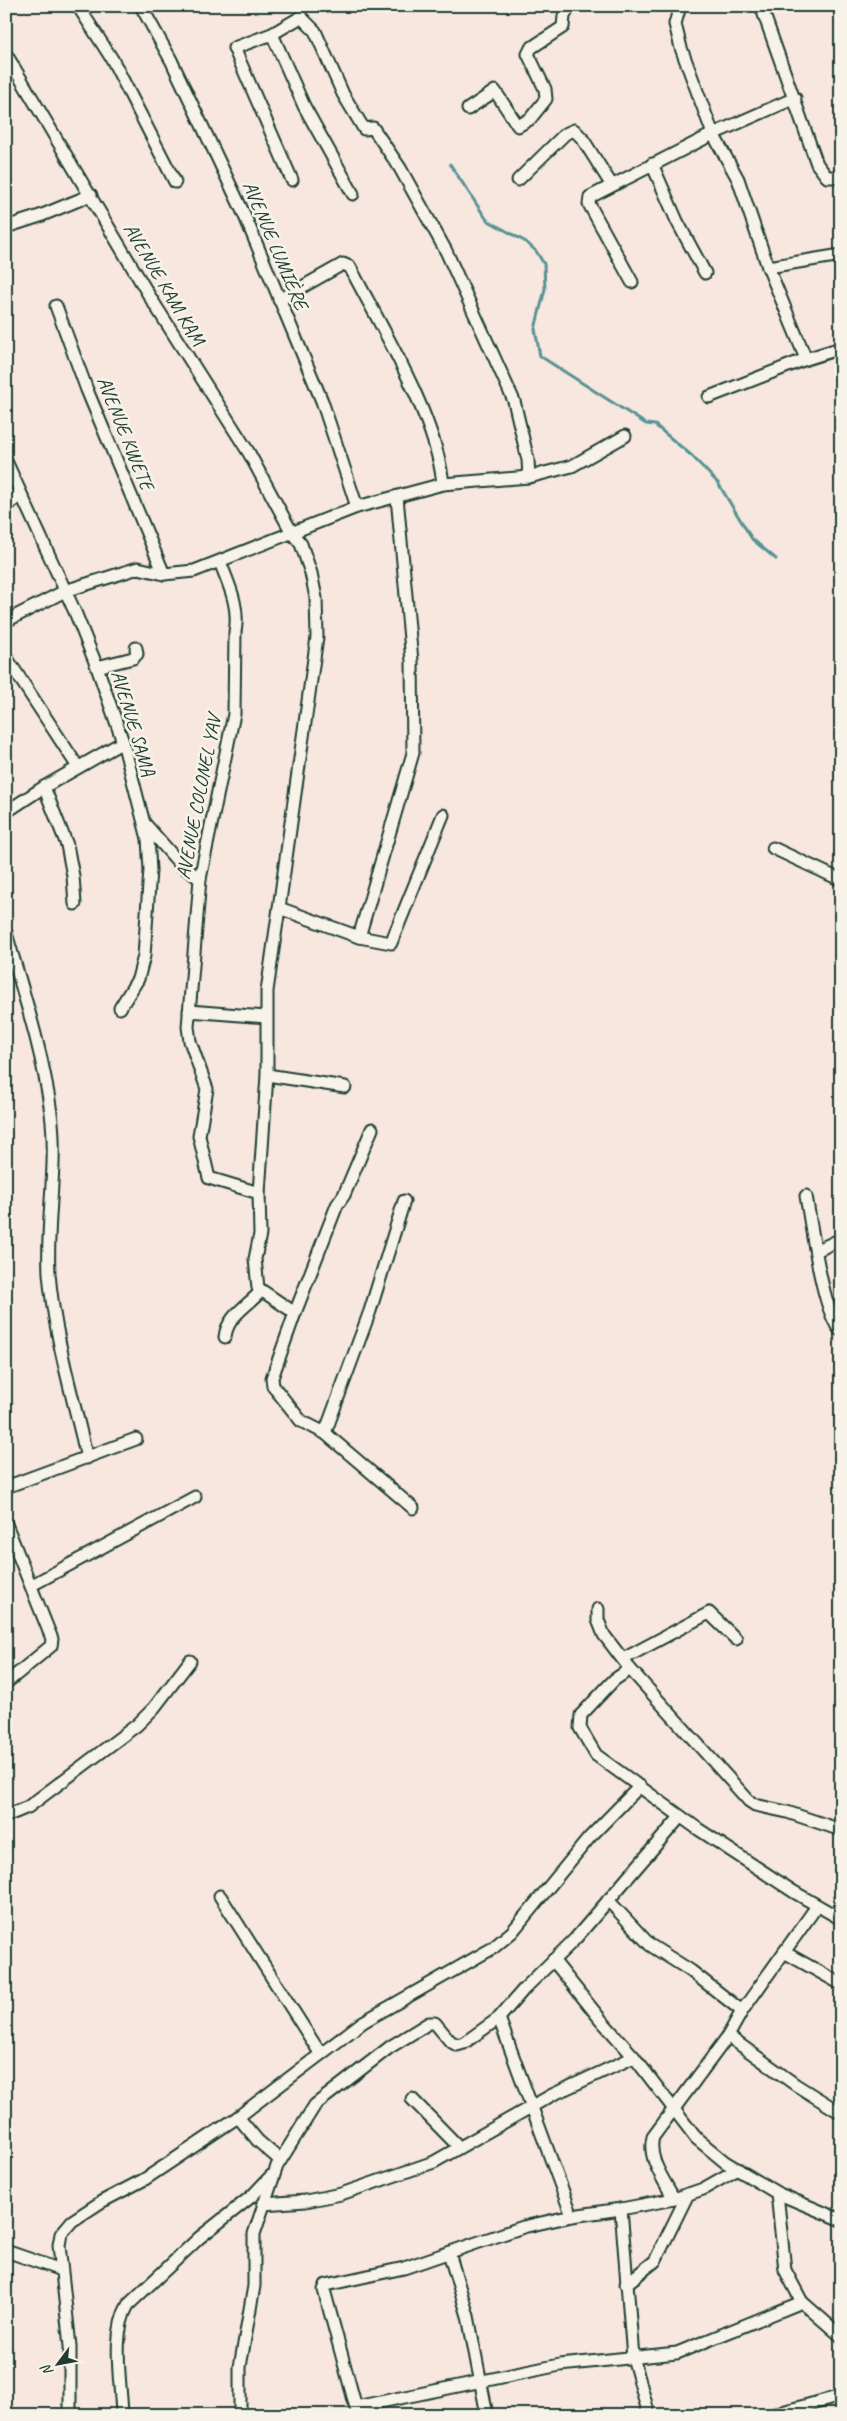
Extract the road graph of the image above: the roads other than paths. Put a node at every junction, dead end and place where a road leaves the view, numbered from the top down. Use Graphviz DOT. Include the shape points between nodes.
graph roads {
  1 [pos="78,6"];
  2 [pos="141,6"];
  3 [pos="680,6"];
  4 [pos="761,6"];
  5 [pos="565,10"];
  6 [pos="272,34"];
  7 [pos="6,54"];
  8 [pos="794,98"];
  9 [pos="468,109"];
  10 [pos="713,134"];
  11 [pos="652,164"];
  12 [pos="841,177"];
  13 [pos="292,180"];
  14 [pos="518,180"];
  15 [pos="175,182"];
  16 [pos="611,184"];
  17 [pos="353,194"];
  18 [pos="91,195"];
  19 [pos="6,227"];
  20 [pos="841,255"];
  21 [pos="768,268"];
  22 [pos="705,273"];
  23 [pos="632,282"];
  24 [pos="279,300"];
  25 [pos="56,306"];
  26 [pos="841,348"];
  27 [pos="806,359"];
  28 [pos="709,397"];
  29 [pos="624,436"];
  30 [pos="6,461"];
  31 [pos="528,477"];
  32 [pos="443,484"];
  33 [pos="21,494"];
  34 [pos="397,497"];
  35 [pos="6,506"];
  36 [pos="357,507"];
  37 [pos="292,533"];
  38 [pos="220,562"];
  39 [pos="164,574"];
  40 [pos="65,591"];
  41 [pos="6,621"];
  42 [pos="136,648"];
  43 [pos="6,658"];
  44 [pos="97,667"];
  45 [pos="123,742"];
  46 [pos="78,768"];
  47 [pos="44,787"];
  48 [pos="6,812"];
  49 [pos="443,815"];
  50 [pos="144,823"];
  51 [pos="772,848"];
  52 [pos="200,878"];
  53 [pos="841,880"];
  54 [pos="75,904"];
  55 [pos="279,908"];
  56 [pos="6,933"];
  57 [pos="359,937"];
  58 [pos="120,1008"];
  59 [pos="189,1010"];
  60 [pos="266,1017"];
  61 [pos="267,1075"];
  62 [pos="345,1087"];
  63 [pos="372,1129"];
  64 [pos="259,1193"];
  65 [pos="806,1196"];
  66 [pos="404,1201"];
  67 [pos="841,1239"];
  68 [pos="816,1251"];
  69 [pos="261,1291"];
  70 [pos="294,1313"];
  71 [pos="841,1330"];
  72 [pos="225,1337"];
  73 [pos="325,1433"];
  74 [pos="136,1439"];
  75 [pos="87,1458"];
  76 [pos="6,1487"];
  77 [pos="195,1498"];
  78 [pos="412,1508"];
  79 [pos="6,1524"];
  80 [pos="11,1547"];
  81 [pos="32,1585"];
  82 [pos="598,1609"];
  83 [pos="736,1639"];
  84 [pos="623,1659"];
  85 [pos="190,1661"];
  86 [pos="630,1669"];
  87 [pos="6,1683"];
  88 [pos="640,1786"];
  89 [pos="6,1816"];
  90 [pos="680,1817"];
  91 [pos="840,1827"];
  92 [pos="220,1896"];
  93 [pos="608,1900"];
  94 [pos="817,1906"];
  95 [pos="841,1919"];
  96 [pos="784,1952"];
  97 [pos="553,1960"];
  98 [pos="841,1984"];
  99 [pos="742,2011"];
  100 [pos="499,2018"];
  101 [pos="728,2036"];
  102 [pos="320,2053"];
  103 [pos="634,2057"];
  104 [pos="412,2099"];
  105 [pos="532,2106"];
  106 [pos="672,2108"];
  107 [pos="841,2113"];
  108 [pos="238,2117"];
  109 [pos="459,2147"];
  110 [pos="280,2160"];
  111 [pos="738,2170"];
  112 [pos="272,2174"];
  113 [pos="777,2193"];
  114 [pos="688,2194"];
  115 [pos="674,2199"];
  116 [pos="263,2204"];
  117 [pos="621,2209"];
  118 [pos="572,2216"];
  119 [pos="841,2220"];
  120 [pos="6,2251"];
  121 [pos="449,2253"];
  122 [pos="61,2270"];
  123 [pos="626,2284"];
  124 [pos="802,2302"];
  125 [pos="841,2336"];
  126 [pos="633,2357"];
  127 [pos="481,2380"];
  128 [pos="841,2396"];
  129 [pos="357,2411"];
  130 [pos="70,2415"];
  131 [pos="122,2415"];
  132 [pos="240,2415"];
  133 [pos="486,2415"];
  134 [pos="649,2415"];
  135 [pos="771,2415"];
  1 -- 15 [label="street" via="112,59"];
  2 -- 24 [label="street, AVENUE LUMIÈRE" via="231,186"];
  3 -- 10 [label="street" via="676,32"];
  4 -- 8 [label="street"];
  5 -- 9 [label="street" via="562,28 531,48 528,54 546,99 530,118 518,126 495,92"];
  6 -- 13 [label="street" via="234,48"];
  6 -- 17 [label="street" via="304,106"];
  6 -- 31 [label="street" via="301,16 315,31 343,94 364,129 373,128 400,168 446,251 514,402 528,460"];
  7 -- 18 [label="street, AVENUE KAM KAM"];
  8 -- 10 [label="street"];
  8 -- 12 [label="street" via="822,173 832,178"];
  10 -- 11 [label="street"];
  10 -- 21 [label="street" via="738,179"];
  11 -- 16 [label="street"];
  11 -- 22 [label="street"];
  14 -- 16 [label="street" via="565,134 574,130"];
  16 -- 23 [label="street" via="590,197 589,204"];
  18 -- 19 [label="street"];
  18 -- 37 [label="street, AVENUE KAM KAM" via="150,298 248,453"];
  20 -- 21 [label="street"];
  21 -- 27 [label="street"];
  24 -- 32 [label="street" via="343,264 350,267 431,432 441,464"];
  24 -- 36 [label="street, AVENUE LUMIÈRE" via="322,401"];
  25 -- 39 [label="street, AVENUE KWETE"];
  26 -- 27 [label="street"];
  27 -- 28 [label="street"];
  29 -- 31 [label="street" via="572,466"];
  30 -- 33 [label="street, AVENUE SAMA"];
  31 -- 32 [label="street"];
  32 -- 34 [label="street"];
  33 -- 35 [label="street"];
  33 -- 40 [label="street, AVENUE SAMA"];
  34 -- 36 [label="street"];
  34 -- 57 [label="street" via="412,661 413,753"];
  36 -- 37 [label="street"];
  37 -- 38 [label="street"];
  37 -- 55 [label="street, AVENUE KAM KAM" via="305,552 311,573 316,598 317,637"];
  38 -- 39 [label="street" via="180,574"];
  38 -- 52 [label="street, AVENUE COLONEL YAV" via="238,618 234,714"];
  39 -- 40 [label="street" via="138,568"];
  40 -- 41 [label="street"];
  40 -- 44 [label="street, AVENUE SAMA"];
  42 -- 44 [label="street" via="137,654 133,658"];
  43 -- 46 [label="street"];
  44 -- 45 [label="street, AVENUE SAMA"];
  45 -- 46 [label="street"];
  45 -- 50 [label="street, AVENUE SAMA"];
  46 -- 47 [label="street"];
  47 -- 48 [label="street"];
  47 -- 54 [label="street" via="67,845"];
  49 -- 57 [label="street" via="391,943"];
  50 -- 52 [label="street" via="181,865"];
  50 -- 58 [label="street, AVENUE SAMA" via="150,851 145,949 141,972"];
  51 -- 53 [label="street"];
  52 -- 59 [label="street, AVENUE COLONEL YAV"];
  55 -- 57 [label="street"];
  55 -- 60 [label="street, AVENUE KAM KAM"];
  56 -- 75 [label="street" via="44,1070 51,1115 54,1160 49,1271 55,1319"];
  59 -- 60 [label="street"];
  59 -- 64 [label="street, AVENUE COLONEL YAV" via="190,1041 207,1089 199,1136 209,1178"];
  60 -- 61 [label="street, AVENUE KAM KAM"];
  61 -- 62 [label="street"];
  61 -- 64 [label="street, AVENUE KAM KAM"];
  63 -- 70 [label="street" via="337,1205"];
  64 -- 69 [label="street, AVENUE KAM KAM" via="260,1234 255,1259"];
  65 -- 68 [label="street"];
  66 -- 73 [label="street" via="370,1312"];
  67 -- 68 [label="street"];
  68 -- 71 [label="street" via="833,1320"];
  69 -- 70 [label="street"];
  69 -- 72 [label="street" via="232,1320 226,1328"];
  70 -- 73 [label="street" via="272,1382 301,1421"];
  73 -- 78 [label="street"];
  74 -- 75 [label="street"];
  75 -- 76 [label="street"];
  77 -- 81 [label="street"];
  79 -- 80 [label="street"];
  80 -- 81 [label="street"];
  81 -- 87 [label="street" via="52,1643"];
  82 -- 84 [label="street" via="599,1625"];
  83 -- 84 [label="street" via="709,1613"];
  84 -- 86 [label="street"];
  85 -- 89 [label="street" via="137,1725 28,1807"];
  86 -- 88 [label="street" via="584,1710 580,1728 596,1755"];
  86 -- 91 [label="street" via="749,1801"];
  88 -- 90 [label="street"];
  88 -- 102 [label="street" via="589,1838 535,1907 500,1942 363,2022"];
  90 -- 93 [label="street"];
  90 -- 94 [label="street"];
  92 -- 102 [label="street"];
  93 -- 97 [label="street"];
  93 -- 99 [label="street" via="650,1945 691,1971"];
  94 -- 95 [label="street"];
  94 -- 96 [label="street"];
  96 -- 98 [label="street"];
  96 -- 99 [label="street"];
  97 -- 100 [label="street"];
  97 -- 103 [label="street"];
  99 -- 101 [label="street"];
  100 -- 105 [label="street"];
  100 -- 110 [label="street" via="464,2043 450,2041 435,2023 429,2023 390,2047 315,2106"];
  101 -- 106 [label="street"];
  101 -- 107 [label="street"];
  102 -- 108 [label="street"];
  103 -- 105 [label="street"];
  103 -- 106 [label="street"];
  104 -- 109 [label="street"];
  105 -- 109 [label="street"];
  105 -- 118 [label="street"];
  106 -- 111 [label="street" via="696,2138"];
  106 -- 115 [label="street" via="651,2145 652,2156"];
  108 -- 110 [label="street"];
  108 -- 122 [label="street" via="65,2227 59,2245"];
  109 -- 116 [label="street" via="434,2162 354,2190 306,2201"];
  110 -- 112 [label="street"];
  111 -- 113 [label="street"];
  111 -- 114 [label="street"];
  112 -- 116 [label="street"];
  112 -- 131 [label="street" via="252,2196 199,2238 128,2305 118,2334"];
  113 -- 119 [label="street"];
  113 -- 124 [label="street" via="785,2270"];
  114 -- 115 [label="street"];
  114 -- 123 [label="street" via="655,2261"];
  115 -- 117 [label="street"];
  116 -- 132 [label="street" via="254,2234 254,2286 240,2367"];
  117 -- 118 [label="street"];
  117 -- 123 [label="street"];
  118 -- 121 [label="street" via="523,2227"];
  120 -- 122 [label="street"];
  121 -- 127 [label="street" via="468,2316"];
  121 -- 129 [label="street" via="404,2268 356,2276 324,2288"];
  122 -- 130 [label="street" via="70,2346"];
  123 -- 126 [label="street"];
  124 -- 125 [label="street"];
  124 -- 126 [label="street" via="677,2353"];
  126 -- 127 [label="street" via="560,2365"];
  126 -- 134 [label="street"];
  127 -- 129 [label="street"];
  127 -- 133 [label="street"];
  128 -- 135 [label="street"];
}
